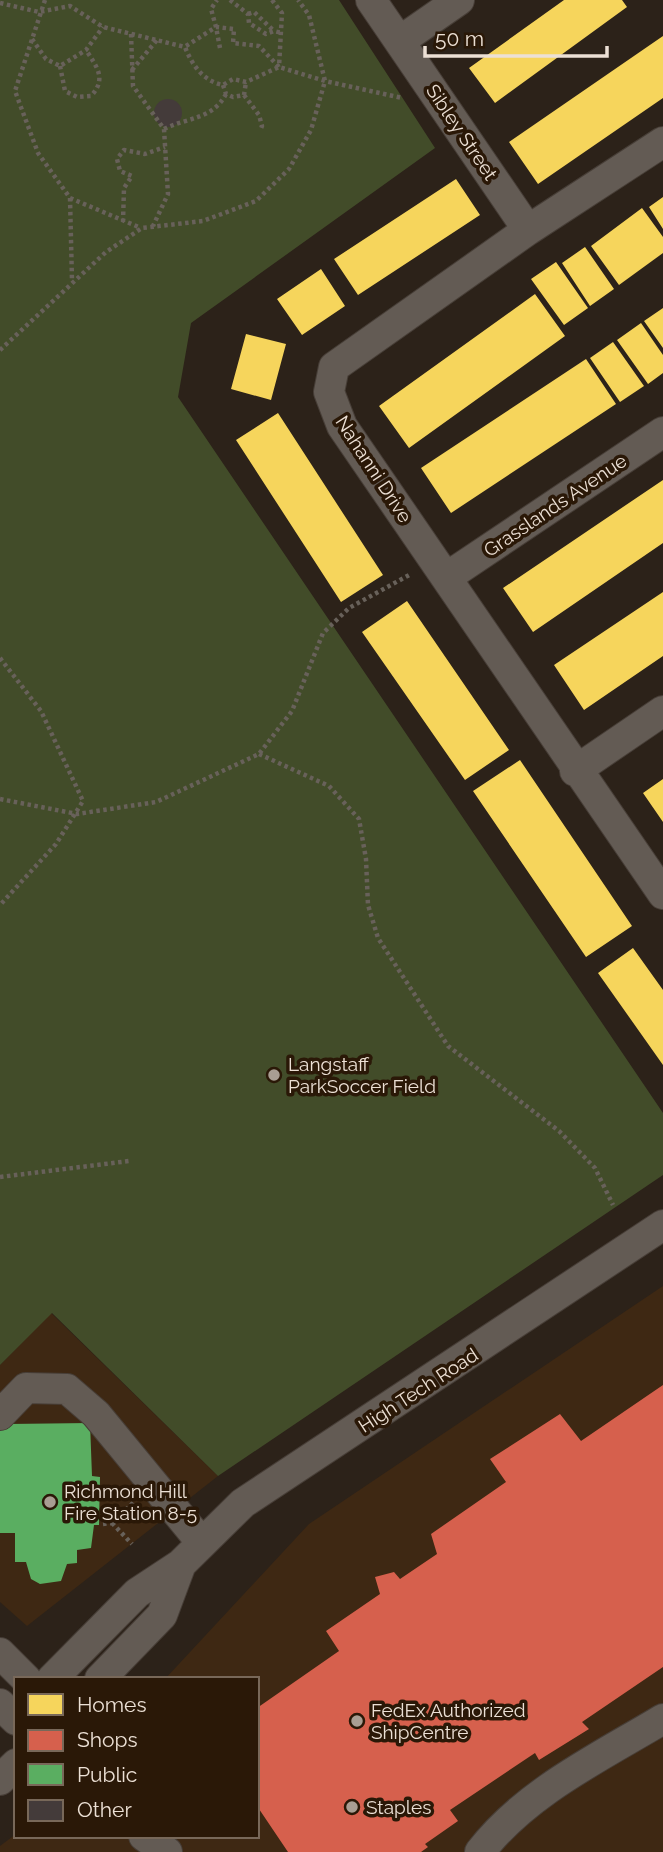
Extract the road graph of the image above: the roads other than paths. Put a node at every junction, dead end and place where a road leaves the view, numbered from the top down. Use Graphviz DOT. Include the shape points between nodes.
graph roads {
  1 [pos="371,0"];
  2 [pos="459,0"];
  3 [pos="400,41"];
  4 [pos="663,142"];
  5 [pos="528,230"];
  6 [pos="663,432"];
  7 [pos="433,574"];
  8 [pos="663,710"];
  9 [pos="575,771"];
  10 [pos="663,894"];
  11 [pos="663,1225"];
  12 [pos="0,1415"];
  13 [pos="202,1543"];
  14 [pos="181,1564"];
  15 [pos="0,1653"];
  16 [pos="24,1677"];
  17 [pos="54,1677"];
  18 [pos="102,1677"];
  19 [pos="663,1718"];
  20 [pos="14,1766"];
  21 [pos="0,1780"];
  22 [pos="481,1852"];
  1 -- 3 [label="street, Sibley Street"];
  2 -- 3 [label="street"];
  3 -- 5 [label="street, Sibley Street"];
  4 -- 5 [label="street, Nahanni Drive"];
  5 -- 7 [label="street, Nahanni Drive" via="334,367 329,392 342,426"];
  6 -- 7 [label="street, Grasslands Avenue"];
  7 -- 9 [label="street, Nahanni Drive"];
  8 -- 9 [label="street"];
  9 -- 10 [label="street, Nahanni Drive"];
  11 -- 13 [label="street, High Tech Road" via="243,1503"];
  12 -- 13 [label="street" via="26,1388 67,1390 96,1414"];
  13 -- 14 [label="street, High Tech Road"];
  14 -- 17 [label="street, High Tech Road" via="138,1593"];
  14 -- 18 [label="street, High Tech Road" via="162,1615"];
  15 -- 16 [label="street"];
  19 -- 22 [label="street" via="552,1786 496,1831"];
  20 -- 21 [label="street"];
}
